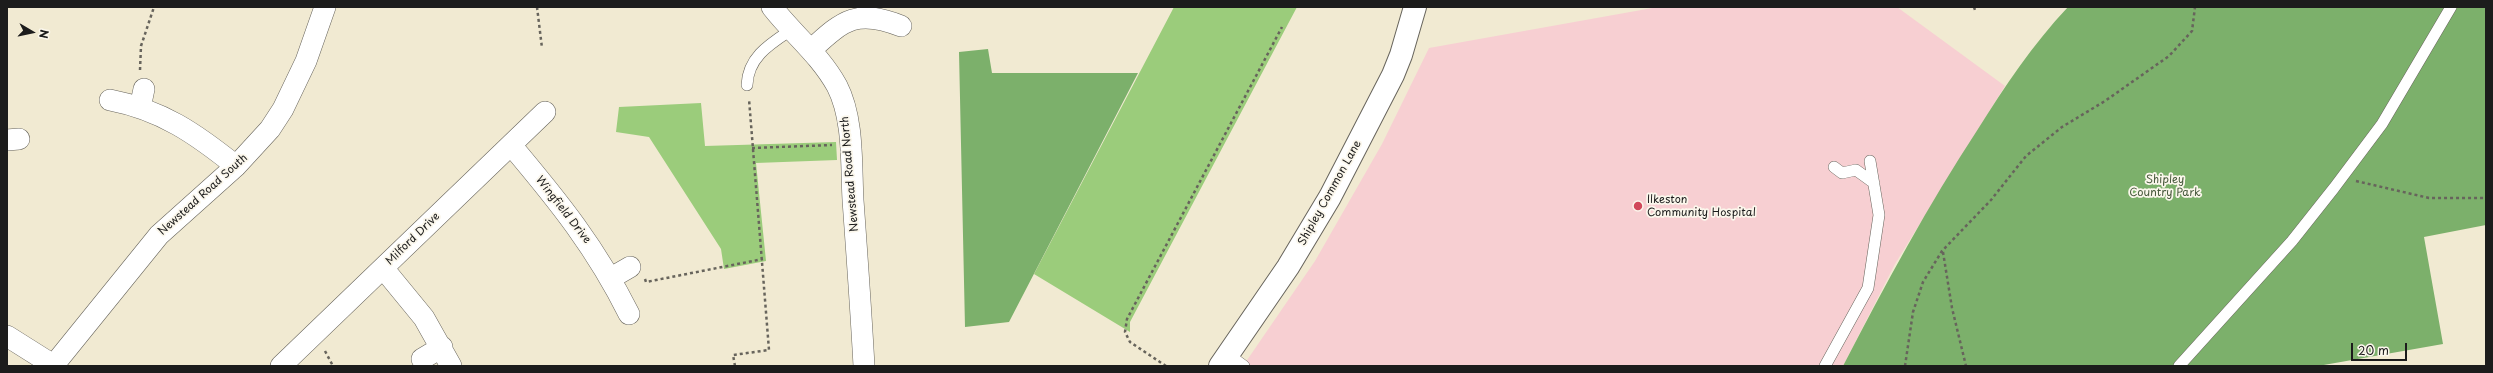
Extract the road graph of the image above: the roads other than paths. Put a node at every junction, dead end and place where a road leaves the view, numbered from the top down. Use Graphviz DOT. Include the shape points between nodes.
graph roads {
  1 [pos="325,7"];
  2 [pos="772,7"];
  3 [pos="1415,7"];
  4 [pos="2450,7"];
  5 [pos="881,12"];
  6 [pos="901,26"];
  7 [pos="791,30"];
  8 [pos="812,49"];
  9 [pos="747,85"];
  10 [pos="110,100"];
  11 [pos="545,112"];
  12 [pos="511,145"];
  13 [pos="1870,161"];
  14 [pos="236,166"];
  15 [pos="1834,166"];
  16 [pos="1874,183"];
  17 [pos="630,267"];
  18 [pos="382,268"];
  19 [pos="611,278"];
  20 [pos="629,314"];
  21 [pos="7,336"];
  22 [pos="442,347"];
  23 [pos="422,359"];
  24 [pos="1231,362"];
  25 [pos="53,366"];
  26 [pos="282,366"];
  27 [pos="452,366"];
  28 [pos="864,366"];
  29 [pos="1825,366"];
  30 [pos="2179,366"];
  1 -- 14 [label="street, Newstead Road South" via="306,61 283,109 257,146"];
  2 -- 7 [label="street, Newstead Road North"];
  3 -- 24 [label="street, Shipley Common Lane" via="1402,56 1366,128"];
  4 -- 30 [label="lane" via="2382,124 2342,178 2292,241 2224,313"];
  5 -- 6 [label="street"];
  5 -- 8 [label="street" via="847,23 826,36"];
  7 -- 8 [label="street, Newstead Road North"];
  7 -- 9 [label="lane" via="758,55 748,74"];
  8 -- 28 [label="street, Newstead Road North" via="844,104 850,145"];
  10 -- 14 [label="street" via="142,98 190,130"];
  11 -- 12 [label="street, Milford Drive"];
  12 -- 18 [label="street, Milford Drive"];
  12 -- 19 [label="street, Wingfield Drive" via="559,203"];
  13 -- 16 [label="lane"];
  14 -- 25 [label="street, Newstead Road South" via="159,235"];
  15 -- 16 [label="lane" via="1842,173 1856,170"];
  16 -- 29 [label="lane" via="1880,215 1868,288"];
  17 -- 19 [label="street"];
  18 -- 22 [label="street" via="424,318"];
  18 -- 26 [label="street, Milford Drive"];
  19 -- 20 [label="street, Wingfield Drive"];
  21 -- 25 [label="street"];
  22 -- 23 [label="street"];
  22 -- 27 [label="street"];
}
